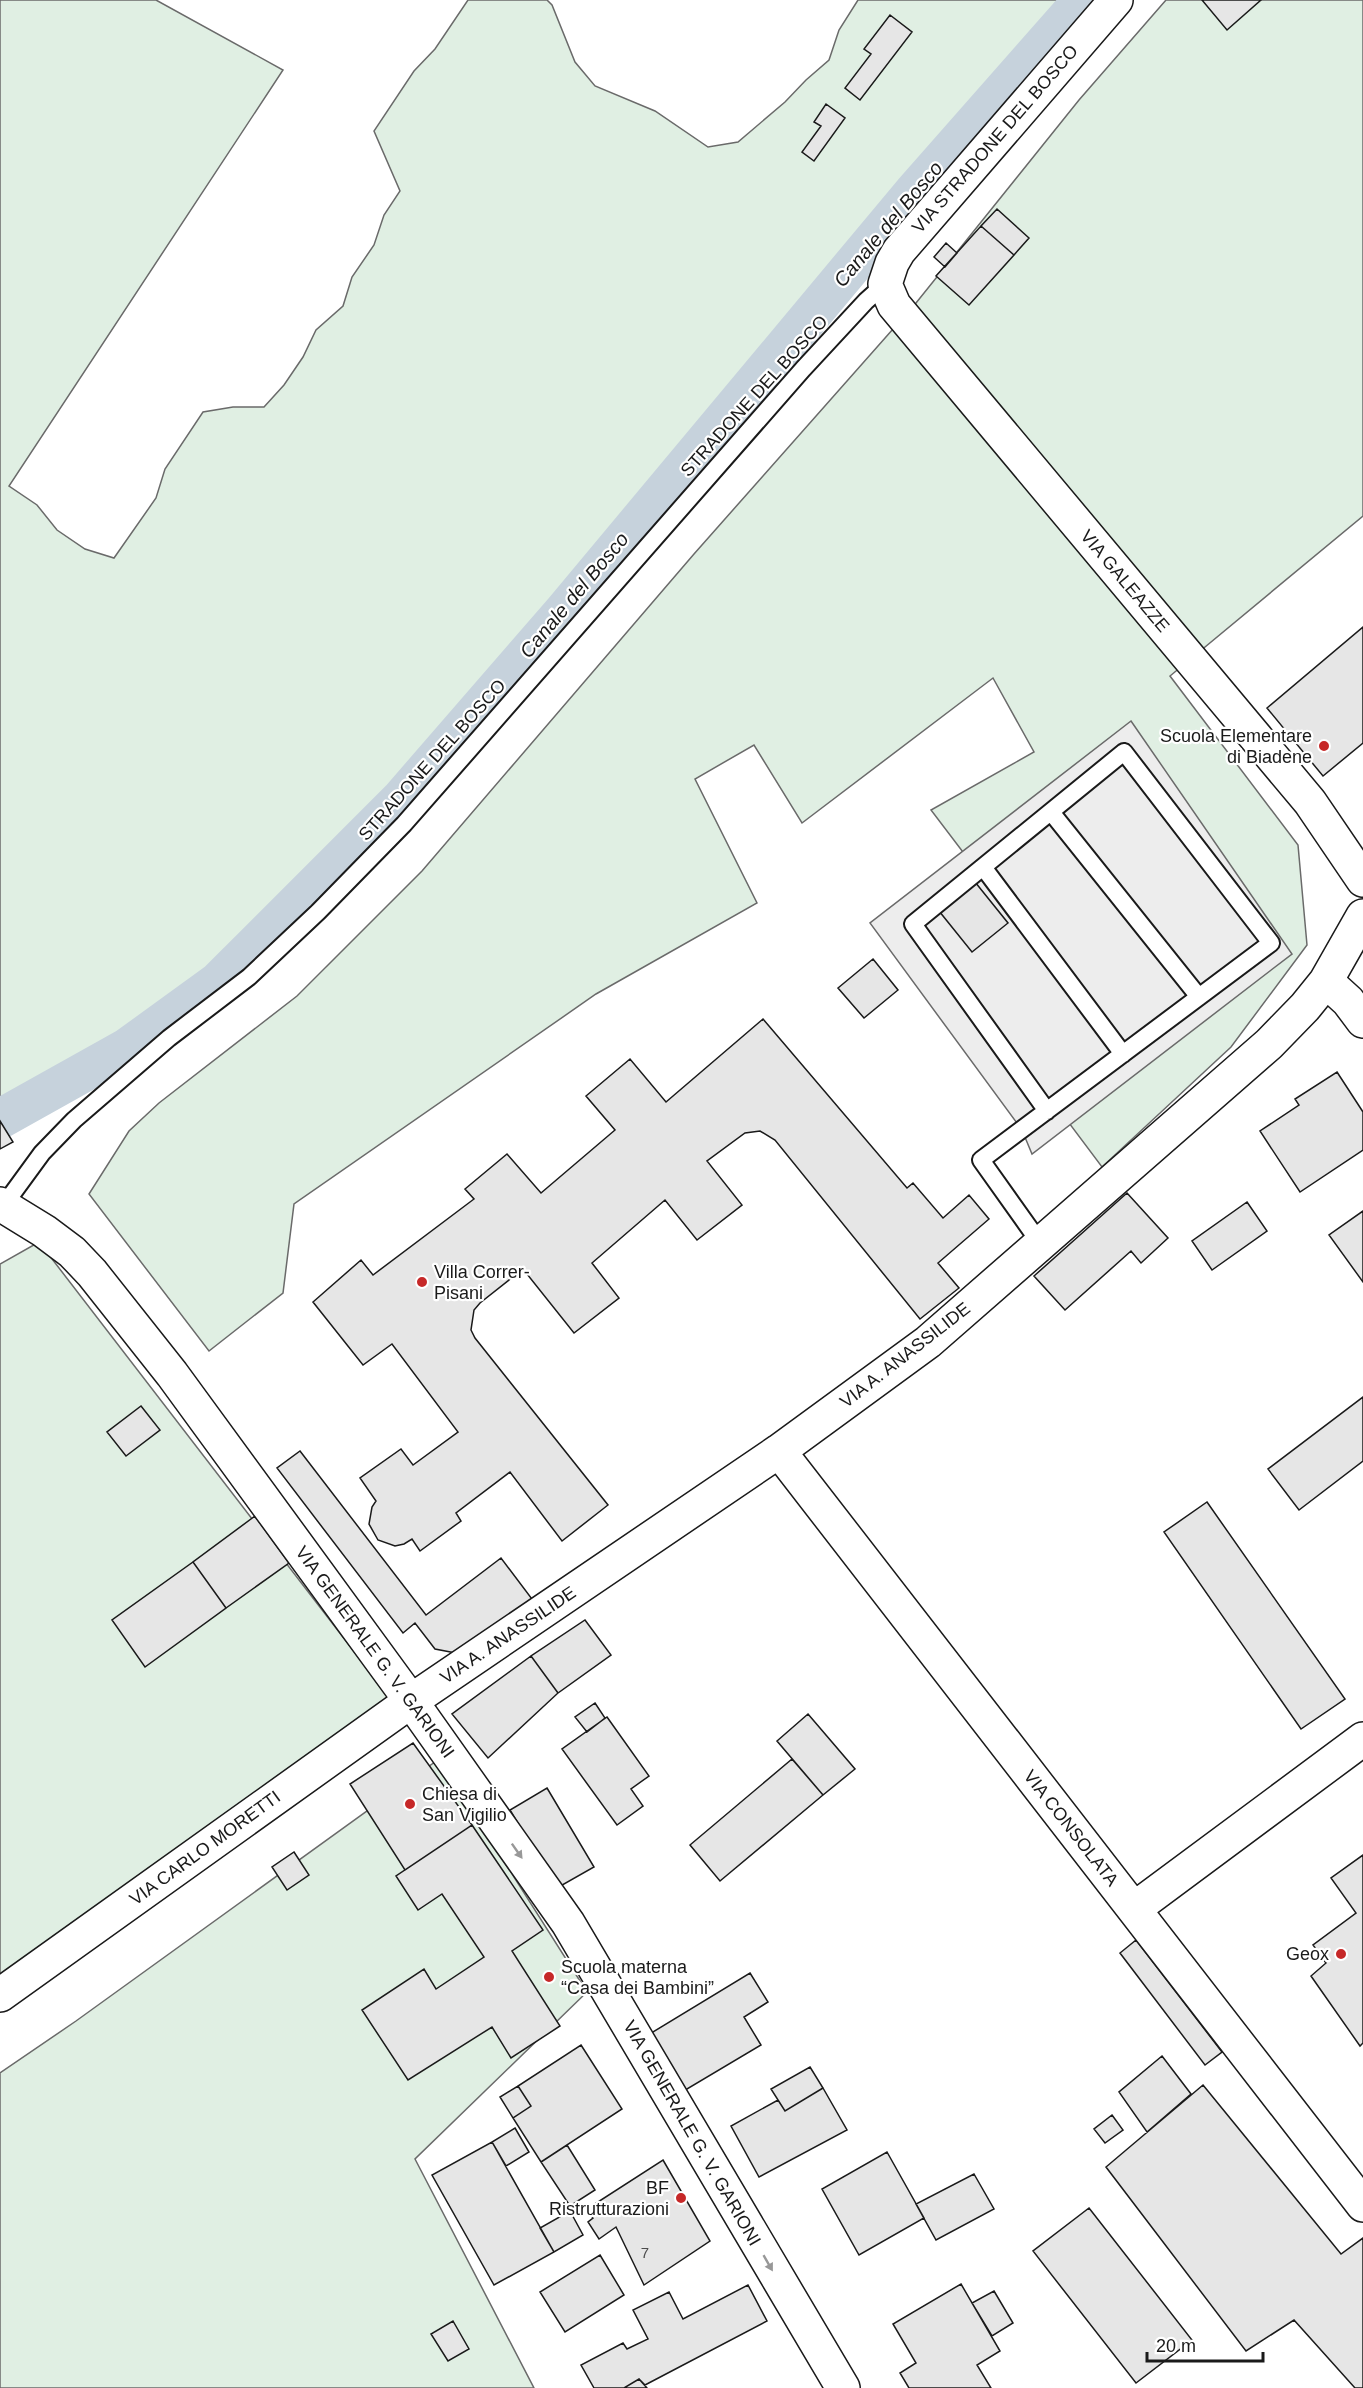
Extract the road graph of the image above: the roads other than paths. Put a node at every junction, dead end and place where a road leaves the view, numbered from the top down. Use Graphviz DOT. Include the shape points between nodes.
graph roads {
  1 [pos="1116,0"];
  2 [pos="885,284"];
  3 [pos="1051,812"];
  4 [pos="983,867"];
  5 [pos="1363,880"];
  6 [pos="1363,916"];
  7 [pos="1326,981"];
  8 [pos="1199,997"];
  9 [pos="1363,1021"];
  10 [pos="1123,1054"];
  11 [pos="1047,1111"];
  12 [pos="2,1205"];
  13 [pos="1040,1243"];
  14 [pos="779,1451"];
  15 [pos="411,1701"];
  16 [pos="1363,1739"];
  17 [pos="1134,1909"];
  18 [pos="0,1995"];
  19 [pos="1363,2205"];
  20 [pos="843,2388"];
  1 -- 2 [label="street, VIA STRADONE DEL BOSCO" via="899,251"];
  2 -- 5 [label="street, VIA GALEAZZE" via="894,305 1310,802"];
  2 -- 12 [label="lane, STRADONE DEL BOSCO" via="803,369 404,824 249,977 169,1038 74,1120 42,1153"];
  3 -- 4 [label="lane"];
  3 -- 8 [label="lane"];
  3 -- 8 [label="lane" via="1124,753 1271,943"];
  4 -- 10 [label="lane"];
  4 -- 11 [label="lane" via="913,924"];
  6 -- 7 [label="street, VIA A. ANASSILIDE"];
  7 -- 9 [label="street"];
  7 -- 13 [label="street, VIA A. ANASSILIDE" via="1269,1044"];
  8 -- 10 [label="lane"];
  10 -- 11 [label="lane"];
  11 -- 13 [label="lane" via="981,1160"];
  12 -- 15 [label="street, VIA GENERALE G. V. GARIONI" via="72,1252 92,1273 172,1374"];
  13 -- 14 [label="street, VIA A. ANASSILIDE" via="928,1342"];
  14 -- 15 [label="street, VIA A. ANASSILIDE"];
  14 -- 17 [label="street, VIA CONSOLATA"];
  15 -- 18 [label="street, VIA CARLO MORETTI"];
  15 -- 20 [label="street, VIA GENERALE G. V. GARIONI, one-way" via="568,1923"];
  16 -- 17 [label="street"];
  17 -- 19 [label="street, VIA CONSOLATA"];
}
